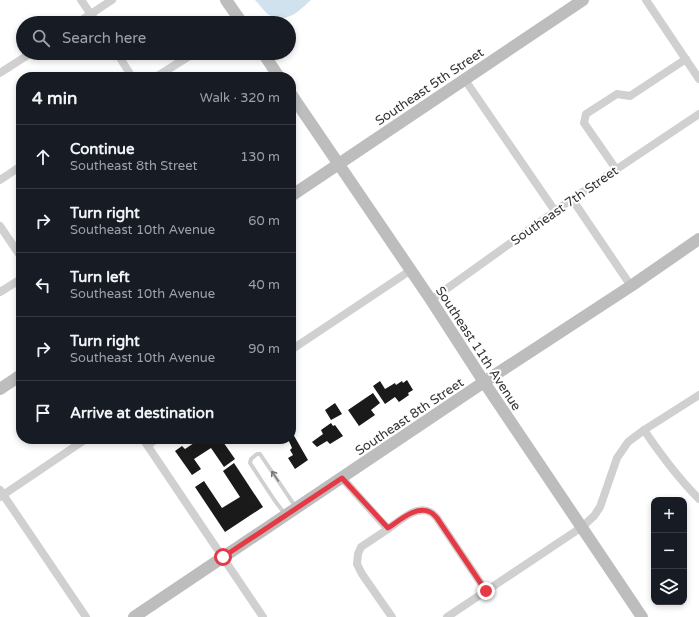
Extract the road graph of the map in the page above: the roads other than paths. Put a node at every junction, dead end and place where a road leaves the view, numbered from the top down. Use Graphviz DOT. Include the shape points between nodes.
graph roads {
  1 [pos="81,0"];
  2 [pos="112,0"];
  3 [pos="226,0"];
  4 [pos="583,0"];
  5 [pos="646,0"];
  6 [pos="91,14"];
  7 [pos="88,16"];
  8 [pos="236,16"];
  9 [pos="20,60"];
  10 [pos="121,60"];
  11 [pos="183,60"];
  12 [pos="267,60"];
  13 [pos="686,60"];
  14 [pos="129,72"];
  15 [pos="164,72"];
  16 [pos="275,72"];
  17 [pos="0,73"];
  18 [pos="699,79"];
  19 [pos="465,80"];
  20 [pos="296,101"];
  21 [pos="699,114"];
  22 [pos="338,164"];
  23 [pos="16,169"];
  24 [pos="616,169"];
  25 [pos="0,180"];
  26 [pos="296,193"];
  27 [pos="572,199"];
  28 [pos="555,211"];
  29 [pos="0,226"];
  30 [pos="699,239"];
  31 [pos="16,250"];
  32 [pos="411,270"];
  33 [pos="16,282"];
  34 [pos="631,286"];
  35 [pos="0,292"];
  36 [pos="431,300"];
  37 [pos="296,347"];
  38 [pos="16,378"];
  39 [pos="484,382"];
  40 [pos="0,389"];
  41 [pos="699,395"];
  42 [pos="644,430"];
  43 [pos="78,444"];
  44 [pos="147,444"];
  45 [pos="153,444"];
  46 [pos="149,447"];
  47 [pos="342,478"];
  48 [pos="1,494"];
  49 [pos="699,499"];
  50 [pos="296,508"];
  51 [pos="286,515"];
  52 [pos="582,527"];
  53 [pos="388,528"];
  54 [pos="223,557"];
  55 [pos="486,591"];
  56 [pos="86,617"];
  57 [pos="134,617"];
  58 [pos="263,617"];
  59 [pos="392,617"];
  60 [pos="447,617"];
  61 [pos="642,617"];
  1 -- 6 [label="street"];
  2 -- 6 [label="street"];
  3 -- 8 [label="street"];
  4 -- 19 [label="street, Southeast 5th Street"];
  5 -- 13 [label="street"];
  6 -- 7 [label="street"];
  9 -- 17 [label="street"];
  10 -- 14 [label="street"];
  11 -- 15 [label="street"];
  12 -- 16 [label="street"];
  13 -- 18 [label="street"];
  13 -- 24 [label="street" via="630,96 617,94 586,114 584,123"];
  19 -- 22 [label="street, Southeast 5th Street"];
  19 -- 28 [label="street"];
  20 -- 22 [label="street, Southeast 11th Avenue"];
  21 -- 24 [label="street, Southeast 7th Street"];
  22 -- 26 [label="street, Southeast 5th Street"];
  22 -- 32 [label="street, Southeast 11th Avenue"];
  23 -- 25 [label="street"];
  24 -- 27 [label="street, Southeast 7th Street"];
  27 -- 28 [label="street, Southeast 7th Street"];
  27 -- 34 [label="street"];
  28 -- 36 [label="street, Southeast 7th Street"];
  29 -- 31 [label="street"];
  30 -- 34 [label="street, Southeast 8th Street"];
  32 -- 36 [label="street, Southeast 11th Avenue"];
  32 -- 37 [label="street"];
  33 -- 35 [label="street"];
  34 -- 39 [label="street, Southeast 8th Street"];
  36 -- 39 [label="street, Southeast 11th Avenue"];
  38 -- 40 [label="street"];
  39 -- 47 [label="street, Southeast 8th Street"];
  39 -- 52 [label="street, Southeast 11th Avenue"];
  41 -- 42 [label="street"];
  42 -- 49 [label="street"];
  42 -- 52 [label="street" via="628,442 617,458 600,507"];
  43 -- 48 [label="street"];
  44 -- 46 [label="street"];
  45 -- 46 [label="lane"];
  46 -- 54 [label="street"];
  47 -- 50 [label="street, Southeast 8th Street"];
  47 -- 53 [label="street"];
  48 -- 56 [label="street"];
  50 -- 51 [label="street, Southeast 8th Street"];
  50 -- 51 [label="lane, one-way" via="260,454 257,454 250,463"];
  51 -- 54 [label="street, Southeast 8th Street"];
  52 -- 55 [label="street"];
  52 -- 61 [label="street, Southeast 11th Avenue"];
  53 -- 55 [label="street" via="414,511 431,512"];
  53 -- 59 [label="street" via="361,547 358,564 362,574"];
  54 -- 57 [label="street, Southeast 8th Street"];
  54 -- 58 [label="street"];
  55 -- 60 [label="street"];
}
